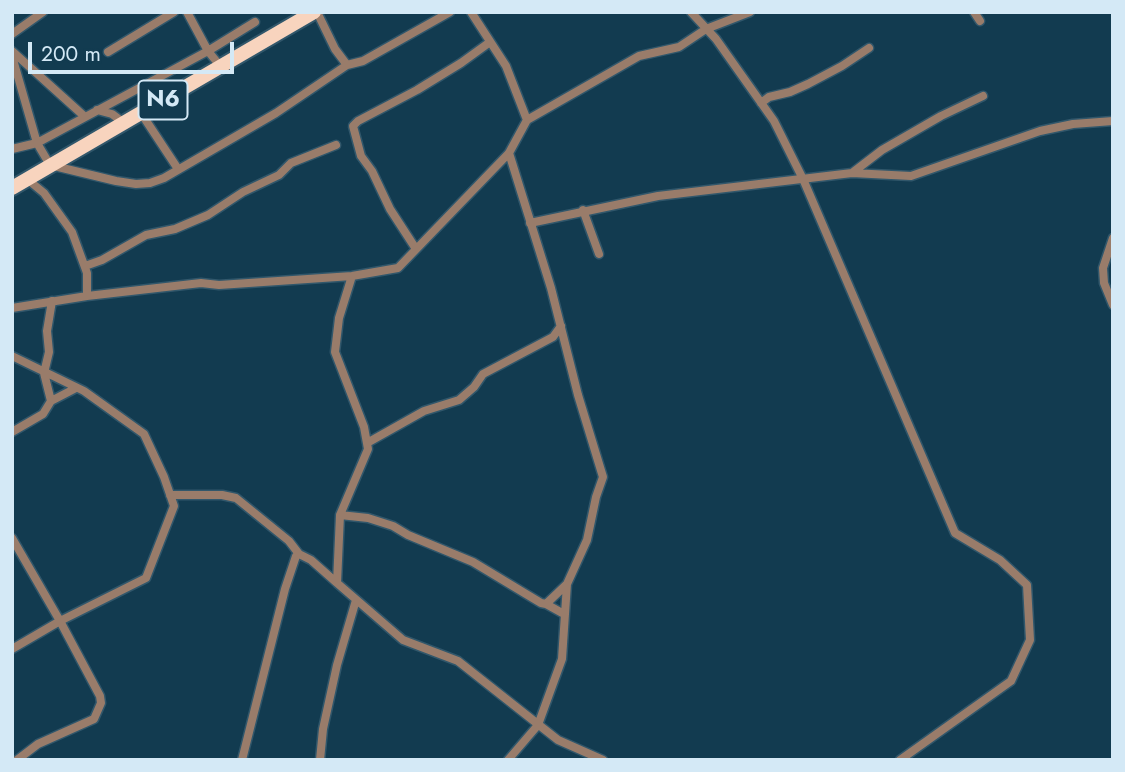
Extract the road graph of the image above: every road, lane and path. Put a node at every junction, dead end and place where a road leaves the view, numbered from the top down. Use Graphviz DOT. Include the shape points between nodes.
graph roads {
  1 [pos="43,12"];
  2 [pos="174,12"];
  3 [pos="187,12"];
  4 [pos="315,12"];
  5 [pos="450,12"];
  6 [pos="471,12"];
  7 [pos="691,12"];
  8 [pos="750,12"];
  9 [pos="974,12"];
  10 [pos="980,21"];
  11 [pos="255,22"];
  12 [pos="706,29"];
  13 [pos="12,34"];
  14 [pos="490,42"];
  15 [pos="869,48"];
  16 [pos="208,51"];
  17 [pos="108,52"];
  18 [pos="12,54"];
  19 [pos="347,65"];
  20 [pos="221,67"];
  21 [pos="983,96"];
  22 [pos="761,103"];
  23 [pos="97,110"];
  24 [pos="141,113"];
  25 [pos="84,116"];
  26 [pos="527,120"];
  27 [pos="1113,121"];
  28 [pos="124,123"];
  29 [pos="37,143"];
  30 [pos="335,145"];
  31 [pos="12,149"];
  32 [pos="509,153"];
  33 [pos="50,165"];
  34 [pos="178,169"];
  35 [pos="852,173"];
  36 [pos="27,179"];
  37 [pos="803,179"];
  38 [pos="12,188"];
  39 [pos="583,210"];
  40 [pos="530,223"];
  41 [pos="1113,238"];
  42 [pos="416,249"];
  43 [pos="600,254"];
  44 [pos="85,266"];
  45 [pos="352,276"];
  46 [pos="87,296"];
  47 [pos="52,301"];
  48 [pos="1113,305"];
  49 [pos="12,308"];
  50 [pos="561,326"];
  51 [pos="12,356"];
  52 [pos="44,373"];
  53 [pos="76,388"];
  54 [pos="51,401"];
  55 [pos="12,432"];
  56 [pos="367,443"];
  57 [pos="170,495"];
  58 [pos="340,515"];
  59 [pos="12,538"];
  60 [pos="299,554"];
  61 [pos="337,583"];
  62 [pos="567,584"];
  63 [pos="356,600"];
  64 [pos="547,604"];
  65 [pos="564,614"];
  66 [pos="60,621"];
  67 [pos="12,649"];
  68 [pos="538,725"];
  69 [pos="17,760"];
  70 [pos="242,760"];
  71 [pos="320,760"];
  72 [pos="508,760"];
  73 [pos="603,760"];
  74 [pos="900,760"];
  1 -- 13 [label="street"];
  2 -- 17 [label="street"];
  3 -- 16 [label="street"];
  4 -- 19 [label="street"];
  4 -- 20 [label="highway, N6"];
  5 -- 19 [label="street" via="363,61"];
  6 -- 14 [label="street"];
  7 -- 12 [label="street"];
  8 -- 12 [label="street"];
  9 -- 10 [label="street"];
  11 -- 16 [label="street"];
  12 -- 22 [label="street"];
  12 -- 26 [label="street" via="679,47 628,62"];
  14 -- 26 [label="street" via="506,66"];
  14 -- 42 [label="street" via="461,64 353,126 360,156"];
  15 -- 22 [label="street" via="808,84"];
  16 -- 20 [label="street"];
  16 -- 23 [label="street"];
  18 -- 25 [label="street"];
  18 -- 29 [label="street"];
  19 -- 34 [label="street" via="276,113"];
  20 -- 24 [label="highway, N6"];
  21 -- 35 [label="street" via="882,150"];
  22 -- 37 [label="street"];
  23 -- 25 [label="street"];
  23 -- 28 [label="street"];
  24 -- 28 [label="highway, N6"];
  24 -- 34 [label="street"];
  25 -- 29 [label="street"];
  26 -- 32 [label="street"];
  27 -- 35 [label="street" via="1040,131 911,176"];
  28 -- 33 [label="highway, N6"];
  29 -- 31 [label="street"];
  29 -- 33 [label="street"];
  30 -- 44 [label="street" via="291,163 279,175 208,215 175,229 146,234"];
  32 -- 40 [label="street"];
  32 -- 42 [label="street"];
  33 -- 34 [label="street" via="136,184 150,183"];
  33 -- 36 [label="highway, N6"];
  35 -- 37 [label="street"];
  36 -- 38 [label="highway, N6"];
  36 -- 44 [label="street" via="44,193 72,232"];
  37 -- 39 [label="street"];
  37 -- 74 [label="street" via="955,533 1000,560 1027,585 1030,640 1011,681"];
  39 -- 40 [label="street"];
  39 -- 43 [label="street"];
  40 -- 50 [label="street"];
  41 -- 48 [label="street" via="1103,268"];
  42 -- 45 [label="street" via="398,268"];
  44 -- 46 [label="street"];
  45 -- 46 [label="street" via="201,283"];
  45 -- 56 [label="street" via="339,318 335,352"];
  46 -- 47 [label="street"];
  47 -- 49 [label="street"];
  47 -- 52 [label="street"];
  50 -- 56 [label="street" via="553,337 483,374 459,400 424,411"];
  50 -- 62 [label="street" via="603,477 587,540"];
  51 -- 52 [label="street"];
  52 -- 53 [label="street"];
  52 -- 54 [label="street"];
  53 -- 54 [label="street"];
  53 -- 57 [label="street" via="144,434"];
  54 -- 55 [label="street" via="43,414"];
  56 -- 58 [label="street"];
  57 -- 60 [label="street" via="236,498"];
  57 -- 66 [label="street" via="174,506 146,578"];
  58 -- 61 [label="street"];
  58 -- 64 [label="street" via="393,526 473,562"];
  59 -- 66 [label="street"];
  60 -- 61 [label="street"];
  60 -- 70 [label="street" via="285,589"];
  61 -- 63 [label="street"];
  62 -- 64 [label="street"];
  62 -- 65 [label="street"];
  63 -- 68 [label="street" via="403,640 458,661"];
  63 -- 71 [label="street" via="337,665"];
  64 -- 65 [label="street"];
  65 -- 68 [label="street" via="562,659"];
  66 -- 67 [label="street"];
  66 -- 69 [label="street" via="100,696 99,710 94,719 38,744"];
  68 -- 72 [label="street"];
  68 -- 73 [label="street" via="558,740"];
}
